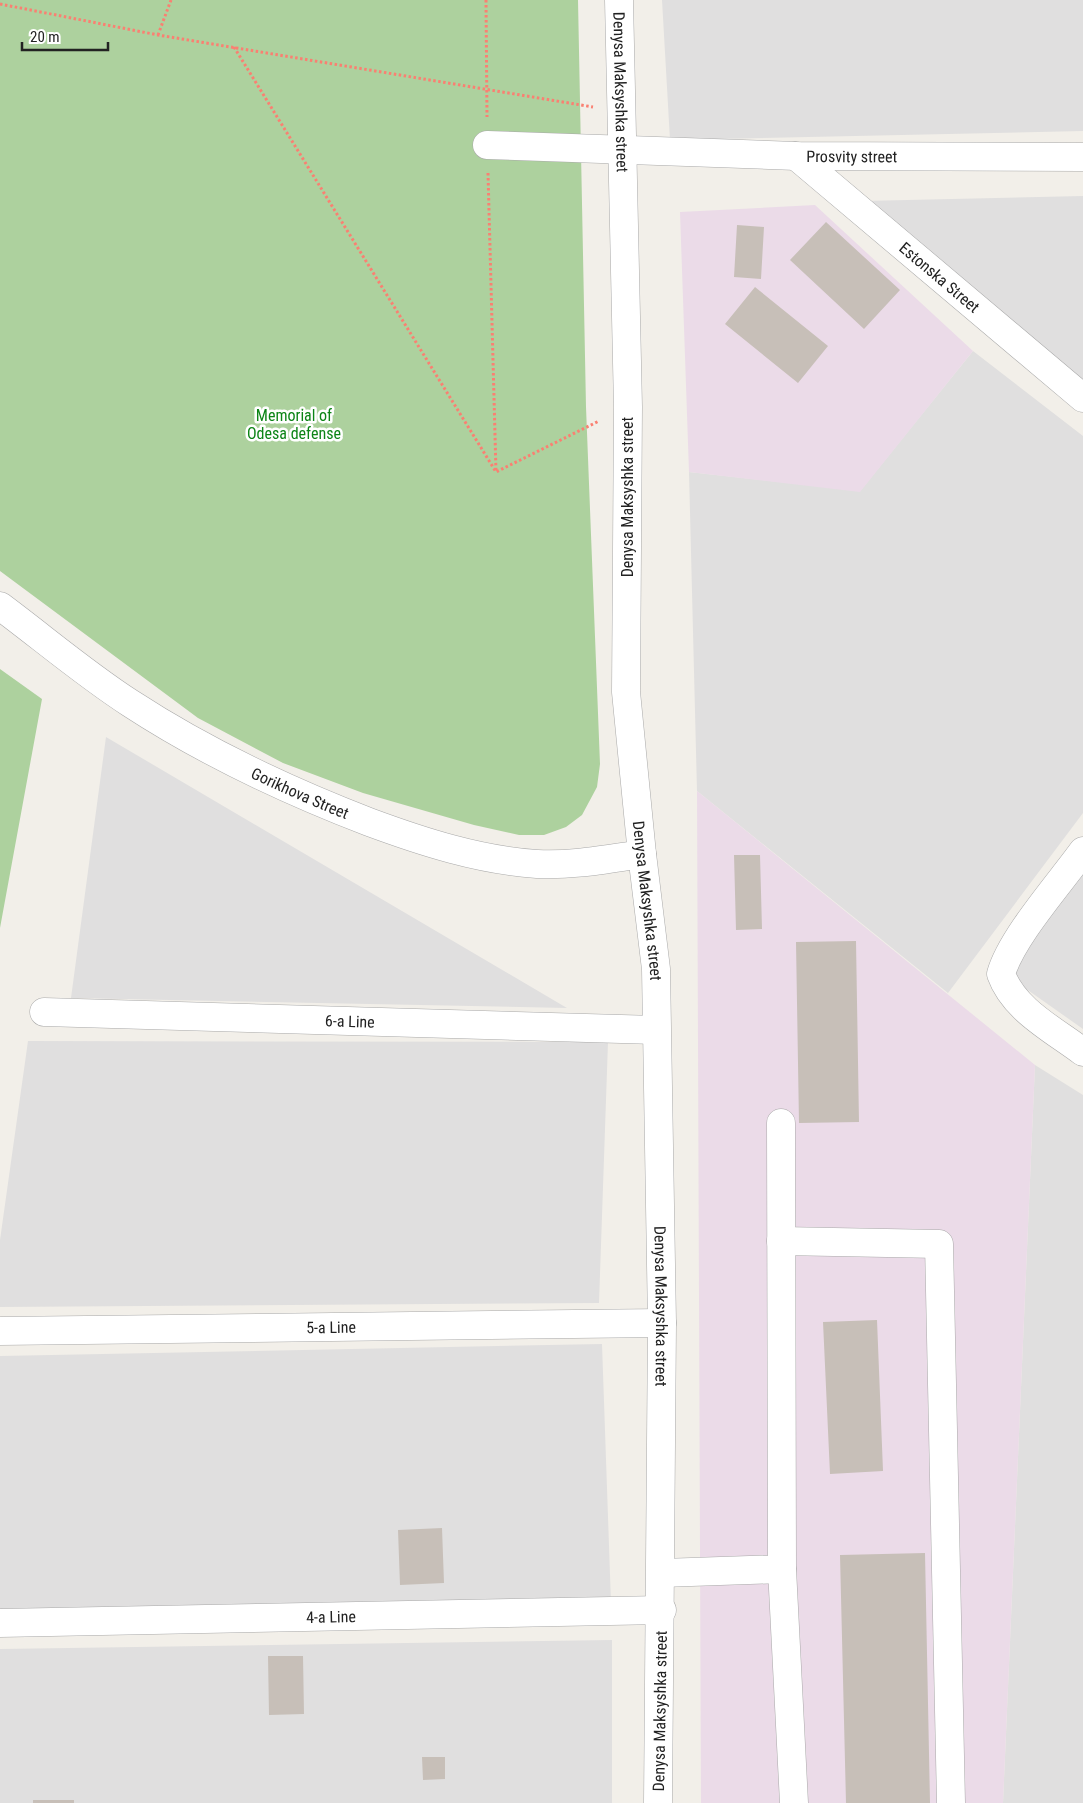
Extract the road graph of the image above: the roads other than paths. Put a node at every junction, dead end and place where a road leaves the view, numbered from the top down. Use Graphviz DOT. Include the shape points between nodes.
graph roads {
  1 [pos="619,0"];
  2 [pos="488,146"];
  3 [pos="621,151"];
  4 [pos="796,156"];
  5 [pos="1083,157"];
  6 [pos="1083,398"];
  7 [pos="0,606"];
  8 [pos="1083,851"];
  9 [pos="642,854"];
  10 [pos="44,1012"];
  11 [pos="656,1030"];
  12 [pos="1083,1052"];
  13 [pos="781,1123"];
  14 [pos="781,1241"];
  15 [pos="662,1323"];
  16 [pos="0,1331"];
  17 [pos="782,1569"];
  18 [pos="662,1573"];
  19 [pos="662,1610"];
  20 [pos="0,1623"];
  21 [pos="658,1803"];
  22 [pos="794,1803"];
  23 [pos="951,1803"];
  1 -- 3 [label="street, Denysa Maksyshka street"];
  2 -- 3 [label="street, Prosvity street"];
  3 -- 4 [label="street, Prosvity street"];
  3 -- 9 [label="street, Denysa Maksyshka street" via="628,407 626,692"];
  4 -- 5 [label="street, Prosvity street"];
  4 -- 6 [label="street, Estonska Street"];
  7 -- 9 [label="street, Gorikhova Street" via="130,703 222,758 323,804 409,837 484,857 537,864 584,863"];
  8 -- 12 [label="street" via="1027,927 1004,963 1001,974 1010,994 1023,1007"];
  9 -- 11 [label="street, Denysa Maksyshka street" via="656,969"];
  10 -- 11 [label="street, 6-a Line"];
  11 -- 15 [label="street, Denysa Maksyshka street"];
  13 -- 14 [label="street"];
  14 -- 17 [label="street"];
  14 -- 23 [label="street" via="939,1244"];
  15 -- 16 [label="street, 5-a Line"];
  15 -- 18 [label="street, Denysa Maksyshka street"];
  17 -- 18 [label="street"];
  17 -- 22 [label="street"];
  18 -- 19 [label="street, Denysa Maksyshka street"];
  19 -- 20 [label="street, 4-a Line"];
  19 -- 21 [label="street, Denysa Maksyshka street"];
}
